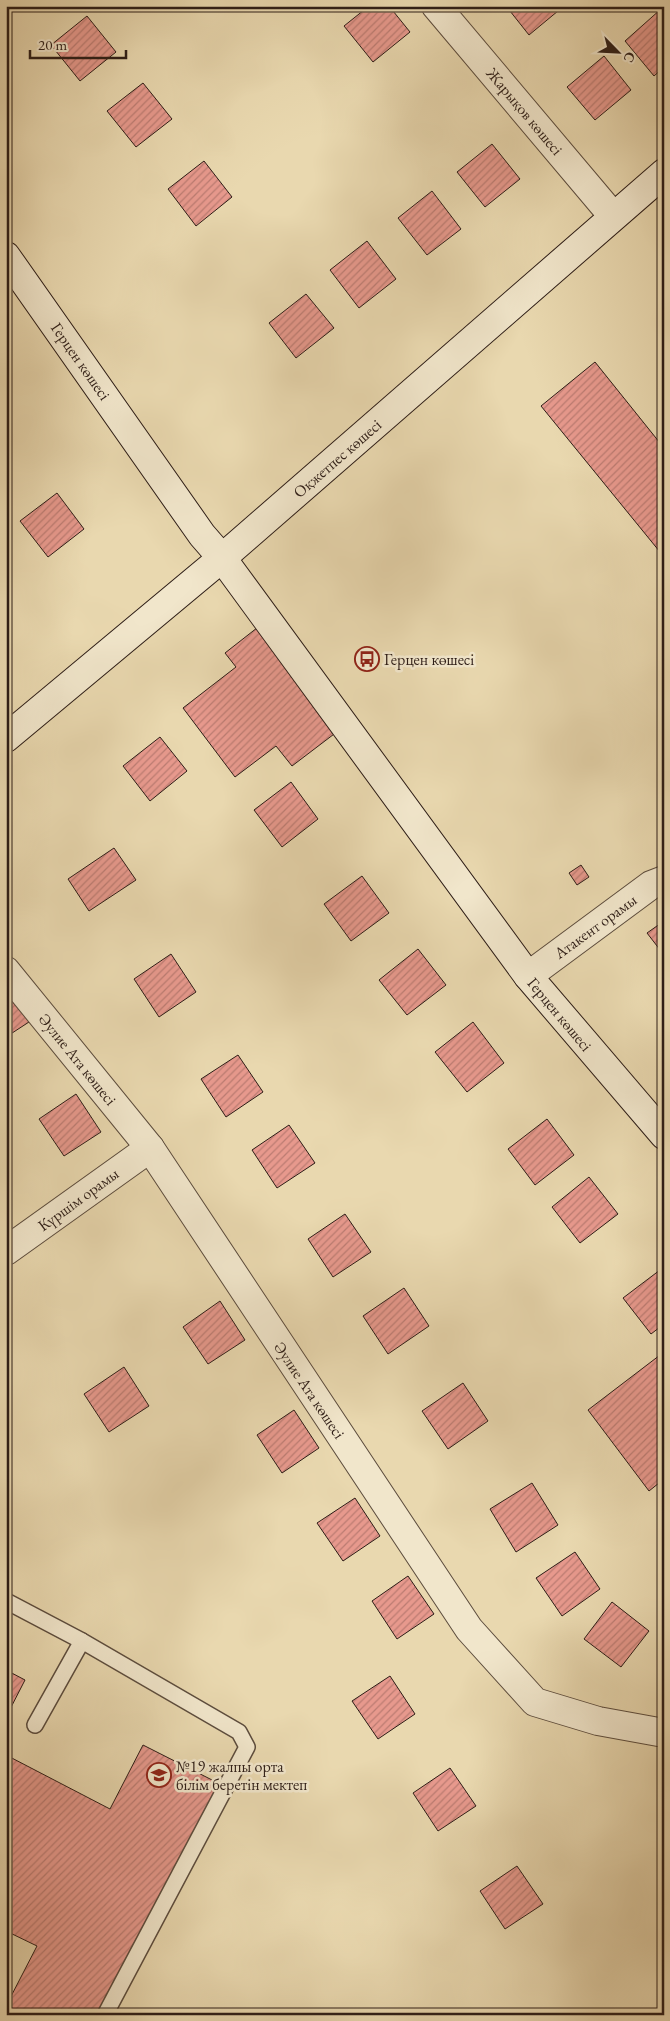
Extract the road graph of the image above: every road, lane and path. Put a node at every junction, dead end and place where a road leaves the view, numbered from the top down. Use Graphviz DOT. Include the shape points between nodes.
graph roads {
  1 [pos="436,6"];
  2 [pos="664,173"];
  3 [pos="613,216"];
  4 [pos="6,256"];
  5 [pos="222,558"];
  6 [pos="6,738"];
  7 [pos="664,880"];
  8 [pos="6,971"];
  9 [pos="528,976"];
  10 [pos="664,1135"];
  11 [pos="150,1148"];
  12 [pos="6,1251"];
  13 [pos="6,1601"];
  14 [pos="82,1642"];
  15 [pos="35,1725"];
  16 [pos="664,1733"];
  17 [pos="105,2015"];
  1 -- 3 [label="street, Жарықов көшесі"];
  2 -- 3 [label="street, Оқжетпес көшесі"];
  3 -- 5 [label="street, Оқжетпес көшесі"];
  4 -- 5 [label="street, Герцен көшесі"];
  5 -- 6 [label="street, Оқжетпес көшесі"];
  5 -- 9 [label="street, Герцен көшесі"];
  7 -- 9 [label="street, Атакент орамы" via="651,884"];
  8 -- 11 [label="street, Әулие Ата көшесі"];
  9 -- 10 [label="street, Герцен көшесі"];
  11 -- 12 [label="street, Күршім орамы"];
  11 -- 16 [label="street, Әулие Ата көшесі" via="469,1629 535,1702 598,1721"];
  13 -- 14 [label="lane"];
  14 -- 15 [label="lane"];
  14 -- 17 [label="lane" via="239,1732 247,1747"];
}
